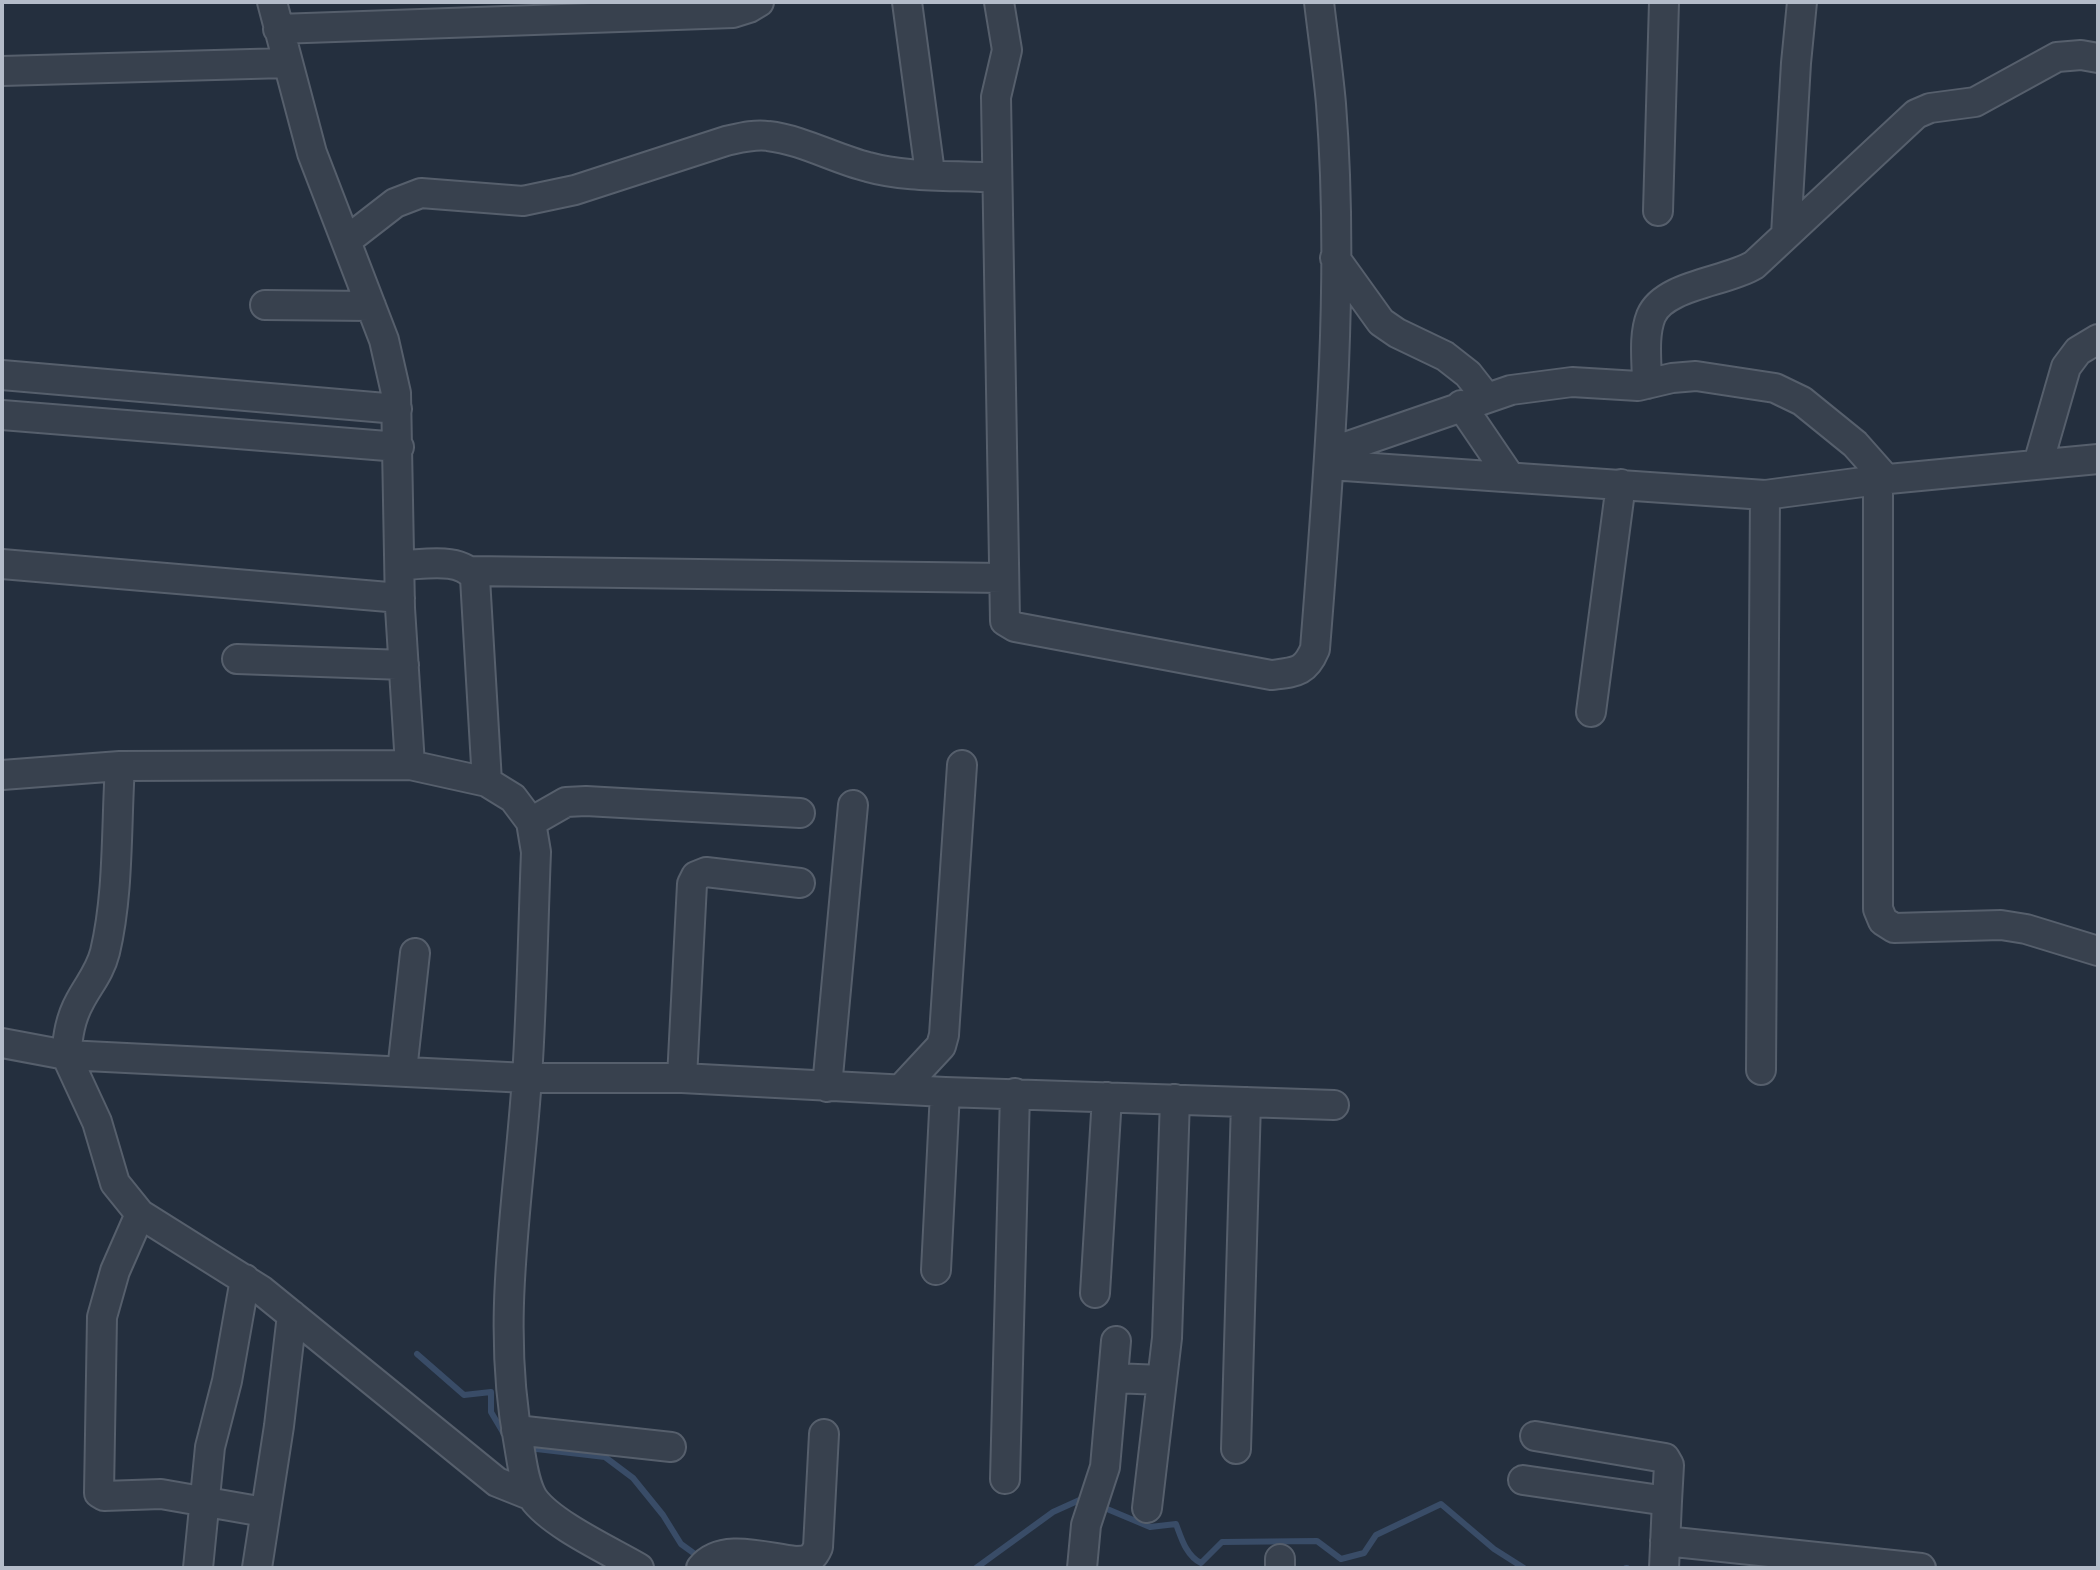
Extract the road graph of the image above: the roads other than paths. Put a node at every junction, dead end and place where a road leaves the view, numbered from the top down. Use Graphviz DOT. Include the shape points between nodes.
graph roads {
  1 [pos="272,2"];
  2 [pos="759,2"];
  3 [pos="907,2"];
  4 [pos="999,2"];
  5 [pos="1319,2"];
  6 [pos="1664,2"];
  7 [pos="1802,2"];
  8 [pos="278,29"];
  9 [pos="2098,58"];
  10 [pos="286,63"];
  11 [pos="2,71"];
  12 [pos="930,173"];
  13 [pos="997,178"];
  14 [pos="1658,211"];
  15 [pos="1786,235"];
  16 [pos="346,241"];
  17 [pos="1335,258"];
  18 [pos="265,305"];
  19 [pos="371,306"];
  20 [pos="2098,339"];
  21 [pos="2,375"];
  22 [pos="1647,384"];
  23 [pos="1474,401"];
  24 [pos="397,409"];
  25 [pos="2,415"];
  26 [pos="399,447"];
  27 [pos="1330,458"];
  28 [pos="2098,459"];
  29 [pos="2038,464"];
  30 [pos="1510,477"];
  31 [pos="1882,480"];
  32 [pos="1621,484"];
  33 [pos="1765,495"];
  34 [pos="2,564"];
  35 [pos="400,565"];
  36 [pos="471,571"];
  37 [pos="1003,578"];
  38 [pos="400,598"];
  39 [pos="237,659"];
  40 [pos="404,665"];
  41 [pos="1591,712"];
  42 [pos="410,765"];
  43 [pos="962,765"];
  44 [pos="120,766"];
  45 [pos="2,775"];
  46 [pos="487,782"];
  47 [pos="853,805"];
  48 [pos="800,813"];
  49 [pos="531,822"];
  50 [pos="800,883"];
  51 [pos="2098,951"];
  52 [pos="415,953"];
  53 [pos="2,1043"];
  54 [pos="66,1055"];
  55 [pos="1761,1070"];
  56 [pos="402,1071"];
  57 [pos="527,1078"];
  58 [pos="682,1078"];
  59 [pos="827,1087"];
  60 [pos="901,1089"];
  61 [pos="945,1092"];
  62 [pos="1015,1093"];
  63 [pos="1107,1097"];
  64 [pos="1175,1099"];
  65 [pos="1246,1102"];
  66 [pos="1334,1105"];
  67 [pos="140,1214"];
  68 [pos="936,1270"];
  69 [pos="245,1279"];
  70 [pos="1095,1293"];
  71 [pos="292,1315"];
  72 [pos="1116,1341"];
  73 [pos="1113,1378"];
  74 [pos="1162,1380"];
  75 [pos="824,1434"];
  76 [pos="517,1436"];
  77 [pos="1535,1436"];
  78 [pos="671,1447"];
  79 [pos="1236,1449"];
  80 [pos="1005,1479"];
  81 [pos="1523,1480"];
  82 [pos="528,1485"];
  83 [pos="206,1501"];
  84 [pos="1667,1501"];
  85 [pos="1147,1508"];
  86 [pos="264,1512"];
  87 [pos="1664,1555"];
  88 [pos="705,1563"];
  89 [pos="265,1566"];
  90 [pos="198,1568"];
  91 [pos="639,1568"];
  92 [pos="1082,1568"];
  93 [pos="1921,1568"];
  1 -- 8 [label="street"];
  2 -- 8 [label="street" via="733,13"];
  3 -- 12 [label="street"];
  4 -- 13 [label="street" via="1007,44 997,84"];
  5 -- 17 [label="street" via="1331,104"];
  6 -- 14 [label="street"];
  7 -- 15 [label="street"];
  8 -- 10 [label="street"];
  9 -- 15 [label="street" via="2057,57 1975,102 1916,114"];
  10 -- 11 [label="street"];
  10 -- 16 [label="street" via="312,153"];
  12 -- 13 [label="street"];
  12 -- 16 [label="street" via="890,172 787,140 749,136 523,201 421,193 395,203"];
  13 -- 37 [label="street"];
  15 -- 22 [label="street" via="1744,271 1680,291 1657,306 1650,317"];
  16 -- 19 [label="street"];
  17 -- 23 [label="street" via="1381,322 1468,374"];
  17 -- 27 [label="street"];
  18 -- 19 [label="street"];
  19 -- 24 [label="street" via="384,340"];
  20 -- 29 [label="street" via="2078,351 2066,367"];
  21 -- 24 [label="street"];
  22 -- 23 [label="street" via="1556,382"];
  22 -- 31 [label="street" via="1696,376 1775,388 1827,419 1855,444"];
  23 -- 27 [label="street"];
  23 -- 30 [label="street"];
  24 -- 26 [label="street"];
  25 -- 26 [label="street"];
  26 -- 35 [label="street"];
  27 -- 30 [label="street"];
  27 -- 37 [label="street" via="1315,649 1309,663 1296,672 1271,675 1015,627 1005,621"];
  28 -- 29 [label="street"];
  29 -- 31 [label="street"];
  30 -- 32 [label="street"];
  31 -- 33 [label="street"];
  31 -- 51 [label="street" via="1878,909 1883,921 1894,928 2001,925"];
  32 -- 33 [label="street"];
  32 -- 41 [label="street"];
  33 -- 55 [label="street"];
  34 -- 38 [label="street"];
  35 -- 36 [label="street" via="453,564"];
  35 -- 38 [label="street"];
  36 -- 37 [label="street"];
  36 -- 46 [label="street"];
  38 -- 40 [label="street"];
  39 -- 40 [label="street"];
  40 -- 42 [label="street"];
  42 -- 44 [label="street"];
  42 -- 46 [label="street"];
  43 -- 60 [label="street" via="944,1035 941,1046"];
  44 -- 45 [label="street"];
  44 -- 54 [label="street" via="106,950 74,1013"];
  46 -- 49 [label="street" via="513,798"];
  47 -- 59 [label="street"];
  48 -- 49 [label="street" via="586,801 566,802"];
  49 -- 57 [label="street" via="536,852"];
  50 -- 58 [label="street" via="706,872 696,876"];
  52 -- 56 [label="street"];
  53 -- 54 [label="street"];
  54 -- 56 [label="street"];
  54 -- 67 [label="street" via="97,1122 111,1173"];
  56 -- 57 [label="street"];
  57 -- 58 [label="street"];
  57 -- 76 [label="street" via="507,1312"];
  58 -- 59 [label="street"];
  59 -- 60 [label="street"];
  60 -- 61 [label="street"];
  61 -- 62 [label="street"];
  61 -- 68 [label="street"];
  62 -- 63 [label="street"];
  62 -- 80 [label="street"];
  63 -- 64 [label="street"];
  63 -- 70 [label="street"];
  64 -- 65 [label="street"];
  64 -- 74 [label="street"];
  65 -- 66 [label="street"];
  65 -- 79 [label="street"];
  67 -- 69 [label="street"];
  67 -- 83 [label="street" via="102,1317 99,1491 104,1496 161,1494"];
  69 -- 71 [label="street"];
  69 -- 83 [label="street" via="210,1447"];
  71 -- 82 [label="street" via="497,1482"];
  71 -- 86 [label="street"];
  72 -- 73 [label="street"];
  73 -- 74 [label="street"];
  73 -- 92 [label="street" via="1105,1467"];
  74 -- 85 [label="street"];
  75 -- 88 [label="street" via="814,1556 795,1561 729,1553"];
  76 -- 78 [label="street"];
  76 -- 82 [label="street"];
  77 -- 84 [label="street" via="1665,1458"];
  81 -- 84 [label="street"];
  82 -- 91 [label="street" via="549,1515"];
  83 -- 86 [label="street"];
  83 -- 90 [label="street"];
  84 -- 87 [label="street"];
  86 -- 89 [label="street"];
  87 -- 93 [label="street"];
}
